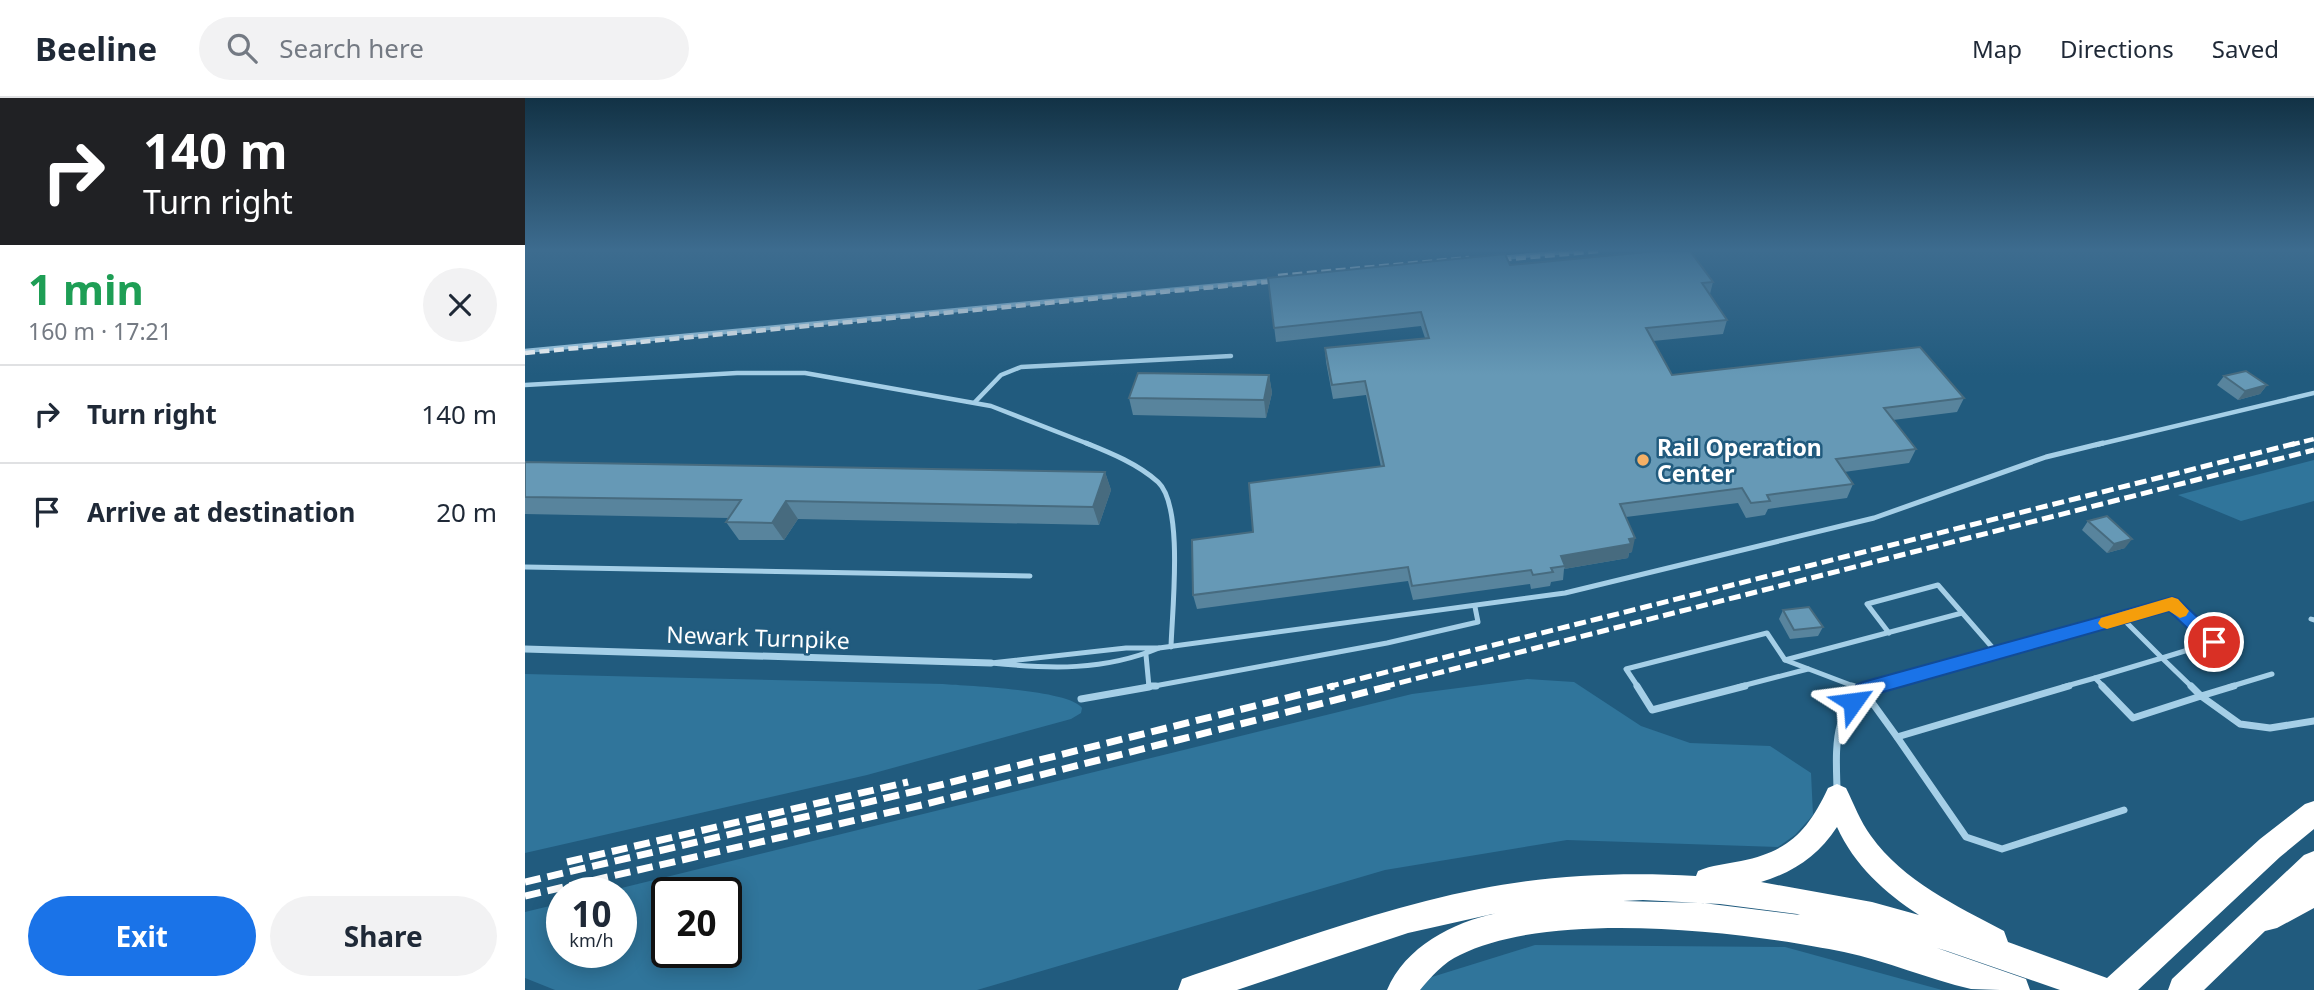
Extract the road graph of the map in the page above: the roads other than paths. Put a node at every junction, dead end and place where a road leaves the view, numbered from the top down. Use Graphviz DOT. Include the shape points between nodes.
graph roads {
  1 [pos="1134,293"];
  2 [pos="525,351"];
  3 [pos="1231,356"];
  4 [pos="525,385"];
  5 [pos="2314,393"];
  6 [pos="975,403"];
  7 [pos="525,568"];
  8 [pos="1030,576"];
  9 [pos="1475,607"];
  10 [pos="1962,613"];
  11 [pos="2122,618"];
  12 [pos="1889,633"];
  13 [pos="1171,647"];
  14 [pos="1159,648"];
  15 [pos="525,649"];
  16 [pos="1998,654"];
  17 [pos="1146,655"];
  18 [pos="2162,658"];
  19 [pos="1785,660"];
  20 [pos="991,663"];
  21 [pos="1809,668"];
  22 [pos="2272,674"];
  23 [pos="2095,678"];
  24 [pos="1149,687"];
  25 [pos="1863,690"];
  26 [pos="2201,696"];
  27 [pos="1081,699"];
  28 [pos="2314,722"];
  29 [pos="1898,737"];
  30 [pos="1837,796"];
  31 [pos="2124,810"];
  32 [pos="2314,813"];
  33 [pos="2314,864"];
  34 [pos="1654,887"];
  35 [pos="2314,893"];
  36 [pos="2247,929"];
  37 [pos="2058,974"];
  38 [pos="1193,990"];
  39 [pos="1402,990"];
  40 [pos="2015,990"];
  41 [pos="2100,990"];
  42 [pos="2116,990"];
  43 [pos="2183,990"];
  1 -- 2 [label="lane"];
  3 -- 6 [label="lane" via="1021,367 1001,374"];
  4 -- 6 [label="lane" via="805,373"];
  5 -- 9 [label="lane" via="2035,461 1828,530 1565,593"];
  6 -- 13 [label="lane" via="1120,457 1159,483 1169,500 1174,531"];
  7 -- 8 [label="lane"];
  9 -- 13 [label="lane"];
  9 -- 24 [label="lane" via="1478,622"];
  10 -- 12 [label="lane"];
  10 -- 12 [label="lane" via="1938,585 1867,604"];
  10 -- 16 [label="lane"];
  11 -- 16 [label="lane"];
  11 -- 18 [label="lane"];
  11 -- 18 [label="lane" via="2172,604 2214,642"];
  12 -- 19 [label="lane"];
  13 -- 14 [label="lane"];
  14 -- 17 [label="lane"];
  14 -- 20 [label="lane"];
  15 -- 20 [label="street, Newark Turnpike"];
  16 -- 25 [label="lane"];
  17 -- 20 [label="lane" via="1087,668"];
  17 -- 24 [label="lane"];
  18 -- 23 [label="lane"];
  18 -- 26 [label="lane"];
  19 -- 21 [label="lane"];
  19 -- 21 [label="lane" via="1767,633 1626,669 1652,710"];
  21 -- 25 [label="lane"];
  22 -- 26 [label="lane"];
  23 -- 26 [label="lane" via="2133,718"];
  23 -- 29 [label="lane"];
  24 -- 27 [label="lane"];
  25 -- 29 [label="lane"];
  25 -- 30 [label="lane" via="1842,715 1836,753"];
  26 -- 28 [label="lane" via="2240,724 2270,728"];
  29 -- 31 [label="lane" via="1966,837 2002,849"];
  30 -- 34 [label="highway" via="1819,835 1789,858 1735,876"];
  30 -- 37 [label="highway" via="1856,841 1894,881 1941,914"];
  32 -- 42 [label="highway"];
  33 -- 36 [label="highway"];
  34 -- 37 [label="highway" via="1738,891 1826,904 1916,927"];
  34 -- 38 [label="highway" via="1560,891 1470,905 1396,924"];
  35 -- 36 [label="highway"];
  36 -- 43 [label="highway"];
  37 -- 41 [label="highway"];
  39 -- 40 [label="highway" via="1437,952 1470,936 1530,923 1638,915 1727,919 1834,935"];
}
